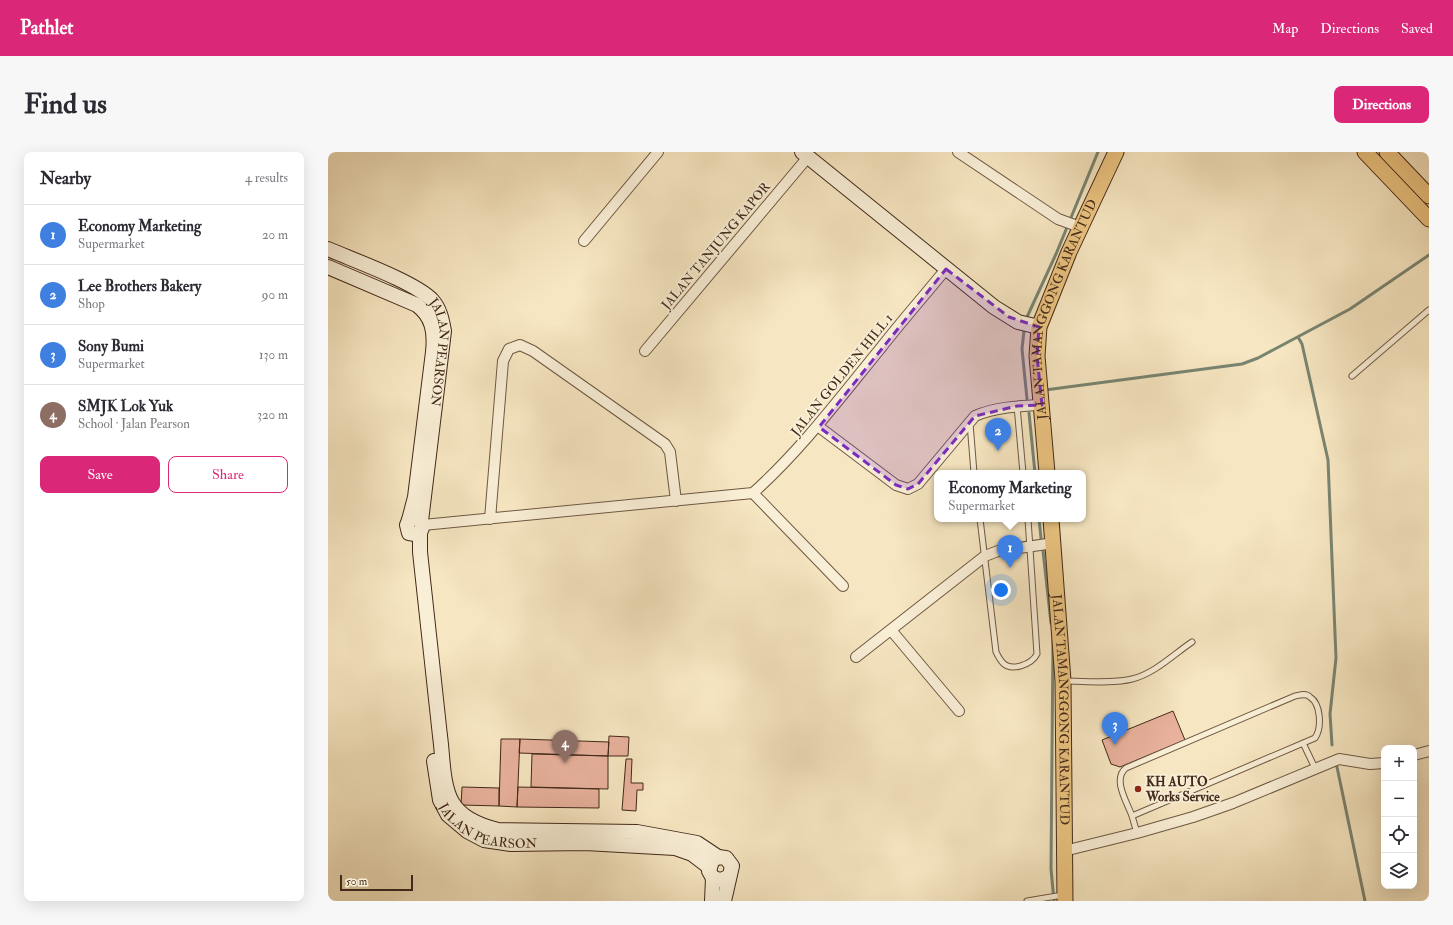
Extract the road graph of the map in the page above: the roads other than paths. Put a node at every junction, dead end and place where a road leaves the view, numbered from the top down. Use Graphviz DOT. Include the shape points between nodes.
graph roads {
  1 [pos="658,152"];
  2 [pos="958,152"];
  3 [pos="1116,152"];
  4 [pos="1365,152"];
  5 [pos="1387,152"];
  6 [pos="805,154"];
  7 [pos="1429,196"];
  8 [pos="1429,219"];
  9 [pos="1076,226"];
  10 [pos="584,242"];
  11 [pos="328,249"];
  12 [pos="328,267"];
  13 [pos="946,269"];
  14 [pos="1429,310"];
  15 [pos="1039,327"];
  16 [pos="645,351"];
  17 [pos="1352,376"];
  18 [pos="1042,405"];
  19 [pos="1017,406"];
  20 [pos="970,420"];
  21 [pos="819,427"];
  22 [pos="974,470"];
  23 [pos="1023,470"];
  24 [pos="1047,470"];
  25 [pos="753,493"];
  26 [pos="676,501"];
  27 [pos="490,519"];
  28 [pos="980,522"];
  29 [pos="1028,522"];
  30 [pos="1051,522"];
  31 [pos="416,526"];
  32 [pos="1054,543"];
  33 [pos="1030,546"];
  34 [pos="985,556"];
  35 [pos="843,586"];
  36 [pos="891,630"];
  37 [pos="1192,642"];
  38 [pos="856,656"];
  39 [pos="1063,681"];
  40 [pos="959,711"];
  41 [pos="1303,743"];
  42 [pos="1429,751"];
  43 [pos="1417,754"];
  44 [pos="1381,763"];
  45 [pos="1315,768"];
  46 [pos="1132,816"];
  47 [pos="1137,833"];
  48 [pos="1064,850"];
  49 [pos="714,868"];
  50 [pos="728,877"];
  51 [pos="1060,898"];
  52 [pos="712,901"];
  53 [pos="724,901"];
  54 [pos="1027,901"];
  1 -- 10 [label="street"];
  2 -- 9 [label="street" via="1058,219"];
  3 -- 9 [label="main road, JALAN TAMANGGONG KARANTUD"];
  4 -- 8 [label="main road"];
  5 -- 7 [label="main road"];
  6 -- 13 [label="main road"];
  6 -- 16 [label="street, JALAN TANJUNG KAPOR"];
  9 -- 15 [label="main road, JALAN TAMANGGONG KARANTUD"];
  11 -- 31 [label="main road, JALAN PEARSON" via="425,294 438,309 442,319 444,331"];
  12 -- 31 [label="main road, JALAN PEARSON" via="417,305 432,323 434,340 415,498"];
  13 -- 15 [label="main road" via="1009,317"];
  13 -- 21 [label="street, JALAN GOLDEN HILL 1"];
  14 -- 17 [label="lane"];
  15 -- 18 [label="main road, JALAN TAMANGGONG KARANTUD" via="1037,356"];
  18 -- 19 [label="street"];
  18 -- 24 [label="main road, JALAN TAMANGGONG KARANTUD"];
  19 -- 20 [label="street" via="982,413"];
  19 -- 23 [label="lane"];
  20 -- 21 [label="street" via="918,484 908,489 896,485"];
  20 -- 22 [label="lane"];
  21 -- 25 [label="street, JALAN GOLDEN HILL 1" via="781,468"];
  25 -- 26 [label="street"];
  25 -- 35 [label="street"];
  26 -- 27 [label="street"];
  26 -- 27 [label="street" via="670,452 665,444 533,350 520,345 508,349 503,361"];
  27 -- 31 [label="street"];
  28 -- 34 [label="lane"];
  29 -- 33 [label="lane"];
  30 -- 32 [label="main road, JALAN TAMANGGONG KARANTUD"];
  31 -- 49 [label="main road, JALAN PEARSON" via="445,776 449,796 455,807 478,824 498,830 637,832 697,842"];
  32 -- 33 [label="street"];
  32 -- 39 [label="main road, JALAN TAMANGGONG KARANTUD"];
  33 -- 34 [label="street" via="998,550"];
  33 -- 34 [label="lane" via="1036,654 1034,659 1021,665 1008,666 996,652"];
  34 -- 36 [label="street"];
  36 -- 38 [label="street"];
  36 -- 40 [label="street"];
  37 -- 39 [label="lane" via="1133,679"];
  39 -- 48 [label="main road, JALAN TAMANGGONG KARANTUD"];
  41 -- 45 [label="lane"];
  41 -- 46 [label="lane"];
  41 -- 46 [label="lane" via="1315,738 1319,732 1320,721 1312,699 1301,694 1126,768 1121,772 1119,781"];
  42 -- 43 [label="street"];
  44 -- 45 [label="street" via="1339,759"];
  45 -- 47 [label="street" via="1233,803"];
  46 -- 47 [label="lane"];
  47 -- 48 [label="street"];
  48 -- 51 [label="main road, JALAN TAMANGGONG KARANTUD"];
  49 -- 50 [label="main road" via="721,880"];
  49 -- 50 [label="main road, JALAN PEARSON" via="726,858 731,863 732,870"];
  49 -- 52 [label="main road"];
  50 -- 53 [label="main road"];
  51 -- 54 [label="lane"];
}
